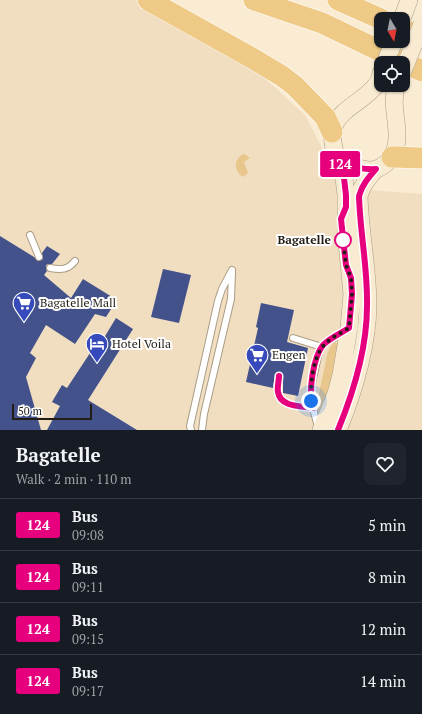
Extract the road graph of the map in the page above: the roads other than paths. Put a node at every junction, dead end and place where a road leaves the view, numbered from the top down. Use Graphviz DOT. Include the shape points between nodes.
graph roads {
  1 [pos="148,0"];
  2 [pos="254,0"];
  3 [pos="338,0"];
  4 [pos="409,0"];
  5 [pos="405,12"];
  6 [pos="374,16"];
  7 [pos="422,24"];
  8 [pos="410,32"];
  9 [pos="422,38"];
  10 [pos="409,56"];
  11 [pos="422,71"];
  12 [pos="374,85"];
  13 [pos="396,92"];
  14 [pos="332,132"];
  15 [pos="337,157"];
  16 [pos="422,158"];
  17 [pos="384,163"];
  18 [pos="30,235"];
  19 [pos="39,257"];
  20 [pos="76,261"];
  21 [pos="50,268"];
  22 [pos="349,328"];
  23 [pos="293,338"];
  24 [pos="322,347"];
  25 [pos="279,376"];
  26 [pos="353,392"];
  27 [pos="313,408"];
  28 [pos="354,410"];
  29 [pos="343,428"];
  30 [pos="191,430"];
  31 [pos="202,430"];
  32 [pos="320,430"];
  1 -- 14 [label="highway" via="282,76 325,117"];
  2 -- 11 [label="highway" via="322,24"];
  3 -- 6 [label="highway"];
  4 -- 5 [label="main road"];
  7 -- 10 [label="main road, bridge"];
  8 -- 9 [label="highway"];
  12 -- 14 [label="main road" via="365,96 342,114"];
  13 -- 17 [label="main road" via="394,113 398,142"];
  14 -- 15 [label="main road"];
  15 -- 17 [label="main road" via="354,167 366,170"];
  15 -- 22 [label="main road" via="346,195 346,232 352,294"];
  16 -- 17 [label="highway"];
  17 -- 26 [label="main road" via="366,180 359,196 368,307 362,354"];
  18 -- 19 [label="lane"];
  20 -- 21 [label="lane" via="61,270"];
  22 -- 24 [label="lane"];
  22 -- 32 [label="main road" via="336,394"];
  23 -- 24 [label="lane"];
  24 -- 27 [label="lane" via="310,387"];
  25 -- 27 [label="lane" via="278,392 282,400 288,404"];
  26 -- 28 [label="lane"];
  26 -- 29 [label="main road"];
  27 -- 32 [label="lane"];
  30 -- 31 [label="lane" via="218,301 232,270 232,299"];
}
